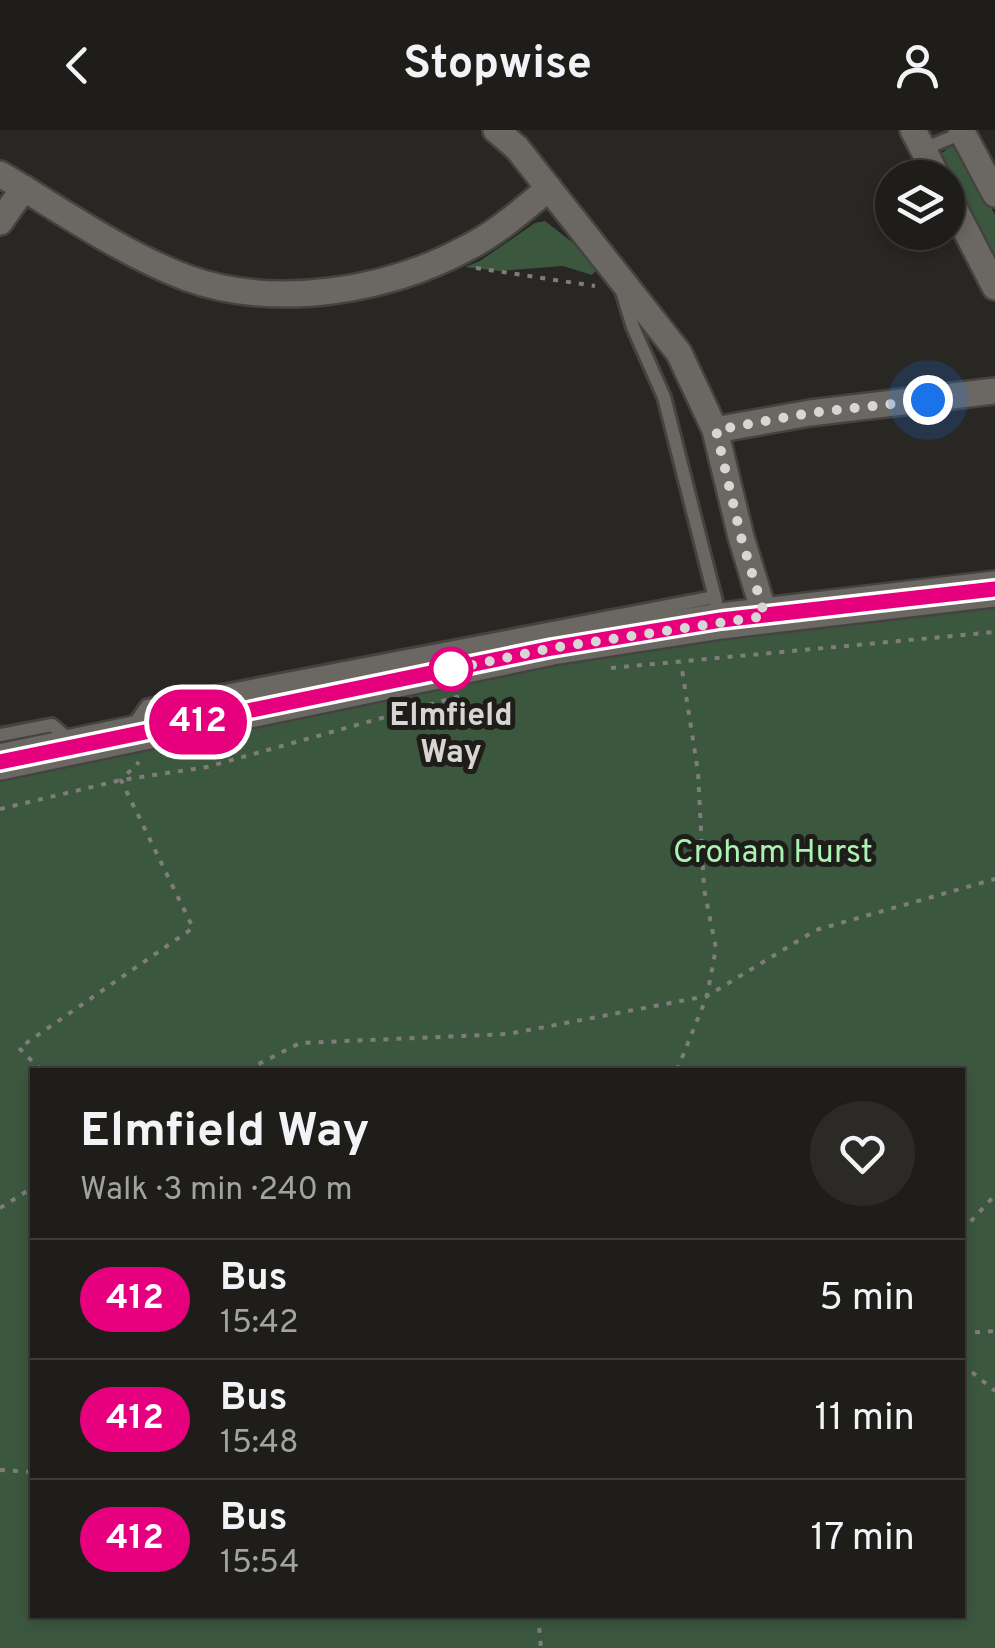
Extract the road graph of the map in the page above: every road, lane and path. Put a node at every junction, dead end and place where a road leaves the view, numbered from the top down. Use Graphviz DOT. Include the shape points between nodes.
graph roads {
  1 [pos="496,130"];
  2 [pos="962,132"];
  3 [pos="918,140"];
  4 [pos="0,174"];
  5 [pos="24,188"];
  6 [pos="549,188"];
  7 [pos="995,194"];
  8 [pos="0,222"];
  9 [pos="965,229"];
  10 [pos="437,263"];
  11 [pos="617,275"];
  12 [pos="995,286"];
  13 [pos="626,302"];
  14 [pos="995,391"];
  15 [pos="716,430"];
  16 [pos="995,589"];
  17 [pos="718,609"];
  18 [pos="765,616"];
  19 [pos="995,632"];
  20 [pos="680,664"];
  21 [pos="597,668"];
  22 [pos="466,695"];
  23 [pos="0,735"];
  24 [pos="78,747"];
  25 [pos="0,762"];
  26 [pos="121,780"];
  27 [pos="0,809"];
  28 [pos="995,879"];
  29 [pos="707,996"];
  30 [pos="39,1068"];
  31 [pos="251,1068"];
  32 [pos="678,1068"];
  33 [pos="30,1189"];
  34 [pos="995,1195"];
  35 [pos="0,1208"];
  36 [pos="965,1227"];
  37 [pos="995,1331"];
  38 [pos="965,1333"];
  39 [pos="965,1366"];
  40 [pos="995,1391"];
  41 [pos="0,1470"];
  42 [pos="30,1472"];
  43 [pos="538,1618"];
  44 [pos="541,1648"];
  1 -- 6 [label="street"];
  2 -- 3 [label="lane"];
  2 -- 7 [label="street"];
  4 -- 5 [label="street"];
  5 -- 8 [label="street"];
  5 -- 10 [label="street" via="188,278 235,289 292,294 392,278"];
  6 -- 10 [label="street" via="472,246"];
  6 -- 11 [label="street"];
  9 -- 12 [label="street"];
  10 -- 13 [label="path" via="589,284"];
  11 -- 13 [label="lane"];
  11 -- 15 [label="street" via="679,353"];
  13 -- 17 [label="lane" via="664,398"];
  14 -- 15 [label="street"];
  15 -- 18 [label="street"];
  16 -- 18 [label="main road"];
  17 -- 18 [label="main road"];
  17 -- 24 [label="main road"];
  19 -- 20 [label="path"];
  20 -- 21 [label="path"];
  20 -- 29 [label="path" via="716,948"];
  22 -- 26 [label="path" via="207,767"];
  23 -- 24 [label="lane" via="52,725"];
  24 -- 25 [label="main road"];
  26 -- 27 [label="path"];
  26 -- 30 [label="path" via="193,928 19,1048"];
  28 -- 29 [label="path" via="816,930"];
  29 -- 31 [label="path" via="508,1034 300,1042"];
  29 -- 32 [label="path"];
  33 -- 35 [label="path"];
  34 -- 36 [label="path"];
  37 -- 38 [label="path"];
  39 -- 40 [label="path"];
  41 -- 42 [label="path"];
  43 -- 44 [label="path"];
}
